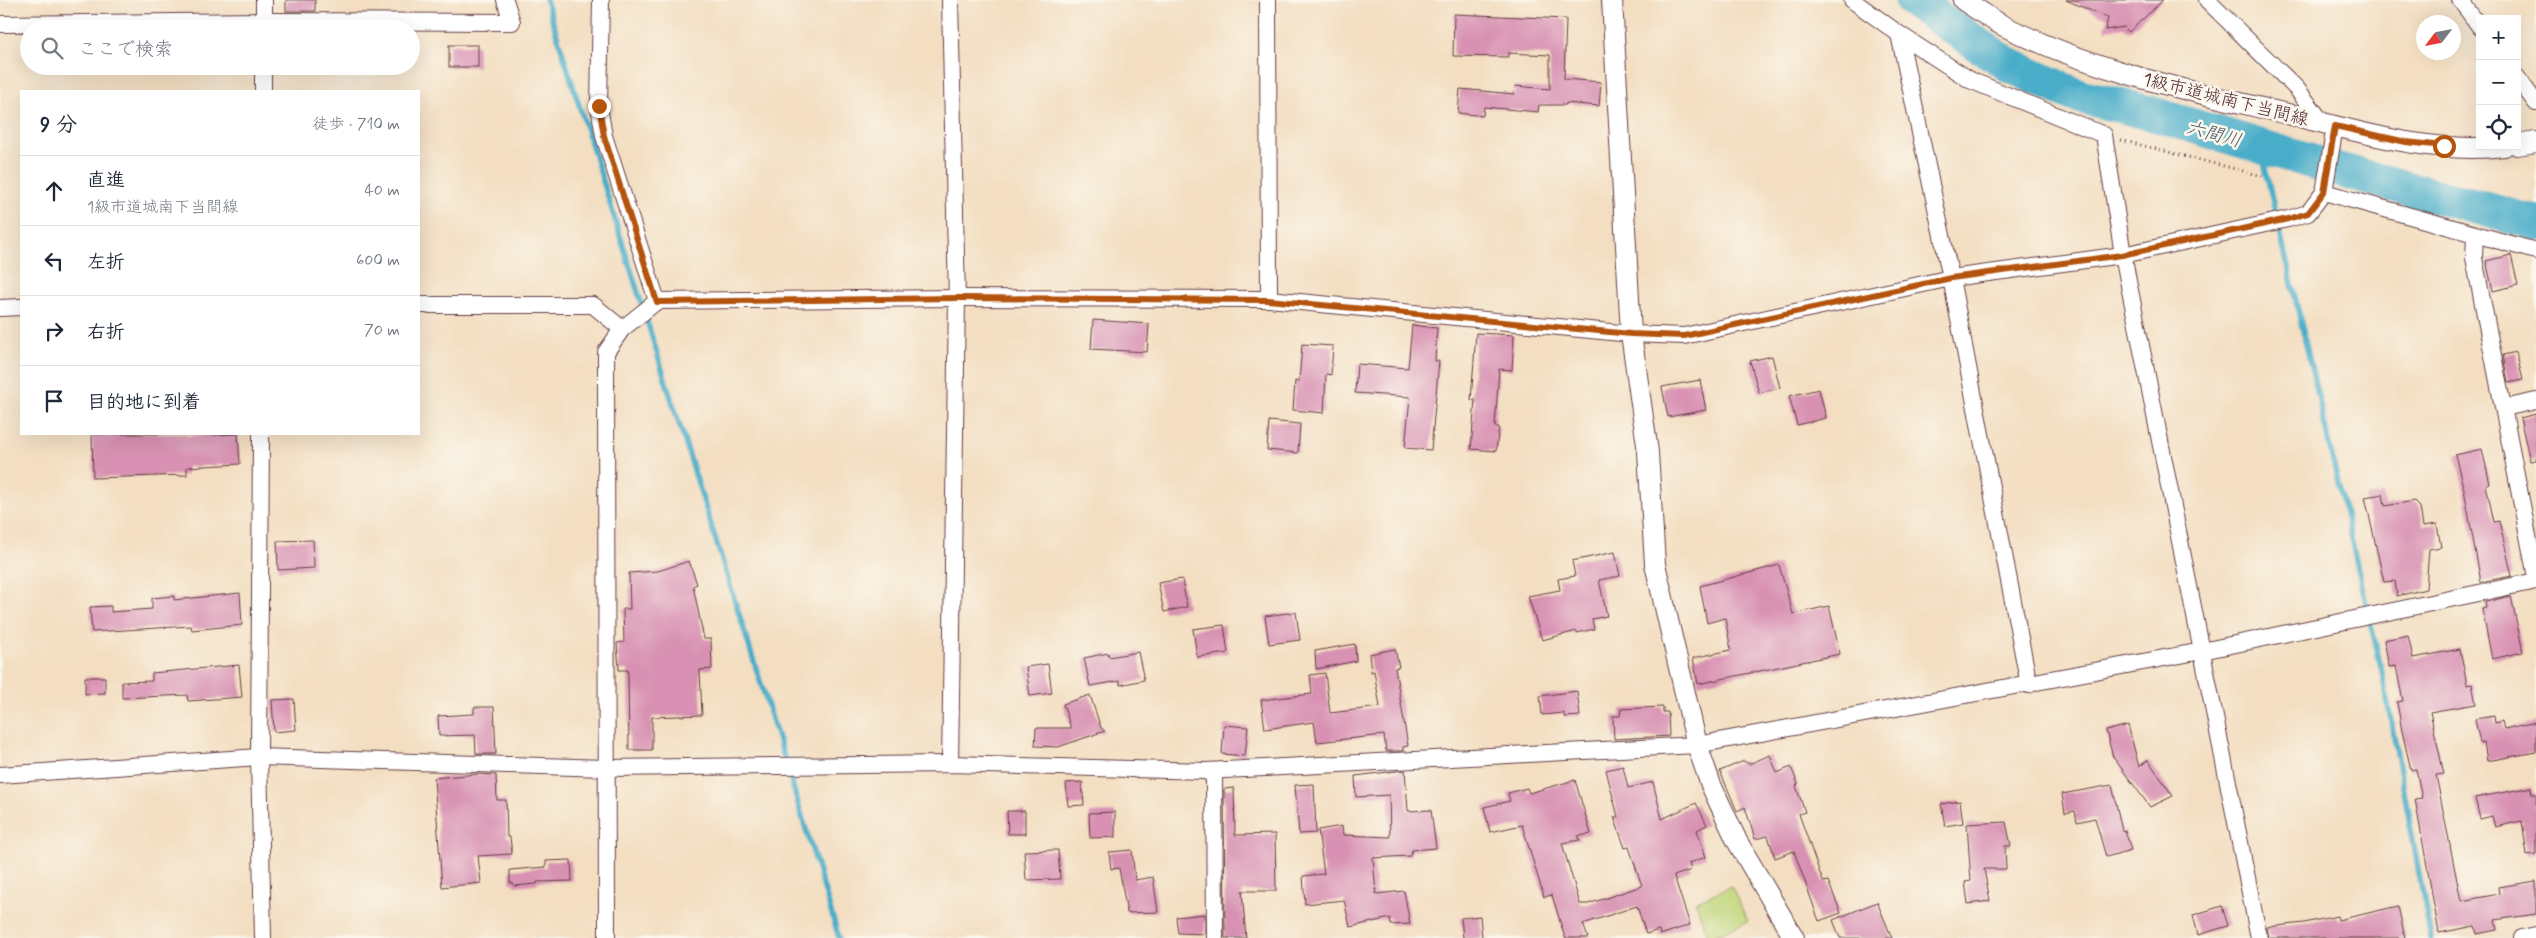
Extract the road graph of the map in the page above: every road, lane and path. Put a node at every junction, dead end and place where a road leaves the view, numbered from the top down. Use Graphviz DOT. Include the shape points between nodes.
graph roads {
  1 [pos="264,0"];
  2 [pos="505,0"];
  3 [pos="600,0"];
  4 [pos="950,0"];
  5 [pos="1268,0"];
  6 [pos="1612,0"];
  7 [pos="1852,0"];
  8 [pos="1963,0"];
  9 [pos="2207,0"];
  10 [pos="2460,0"];
  11 [pos="264,20"];
  12 [pos="2476,22"];
  13 [pos="420,23"];
  14 [pos="0,24"];
  15 [pos="20,24"];
  16 [pos="1899,34"];
  17 [pos="263,75"];
  18 [pos="2521,82"];
  19 [pos="263,90"];
  20 [pos="2536,102"];
  21 [pos="2329,124"];
  22 [pos="2104,135"];
  23 [pos="2536,142"];
  24 [pos="2521,144"];
  25 [pos="2476,147"];
  26 [pos="2263,176"];
  27 [pos="2325,185"];
  28 [pos="2475,235"];
  29 [pos="2536,252"];
  30 [pos="2122,255"];
  31 [pos="1951,278"];
  32 [pos="957,298"];
  33 [pos="1268,300"];
  34 [pos="657,302"];
  35 [pos="420,305"];
  36 [pos="0,308"];
  37 [pos="20,308"];
  38 [pos="622,329"];
  39 [pos="1631,334"];
  40 [pos="2536,401"];
  41 [pos="2504,408"];
  42 [pos="260,435"];
  43 [pos="2536,579"];
  44 [pos="2202,651"];
  45 [pos="2029,685"];
  46 [pos="1697,745"];
  47 [pos="259,758"];
  48 [pos="950,764"];
  49 [pos="606,768"];
  50 [pos="1206,771"];
  51 [pos="0,775"];
  52 [pos="2536,935"];
  53 [pos="263,938"];
  54 [pos="607,938"];
  55 [pos="1215,938"];
  56 [pos="1794,938"];
  57 [pos="2259,938"];
  58 [pos="2522,938"];
  1 -- 11 [label="street"];
  2 -- 13 [label="street" via="512,22"];
  3 -- 34 [label="street" via="601,121"];
  4 -- 32 [label="street"];
  5 -- 33 [label="street"];
  6 -- 39 [label="street"];
  7 -- 16 [label="street"];
  8 -- 21 [label="street, 1級市道城南下当間線" via="2003,26 2125,74"];
  9 -- 21 [label="street"];
  10 -- 12 [label="street"];
  14 -- 15 [label="street"];
  16 -- 22 [label="street" via="1970,80"];
  16 -- 31 [label="street"];
  17 -- 19 [label="street"];
  18 -- 20 [label="street"];
  21 -- 25 [label="street, 1級市道城南下当間線" via="2406,142"];
  21 -- 27 [label="street" via="2332,151"];
  22 -- 26 [label="path"];
  22 -- 30 [label="street"];
  23 -- 24 [label="street"];
  27 -- 28 [label="street"];
  27 -- 30 [label="street" via="2308,213"];
  28 -- 29 [label="street"];
  28 -- 41 [label="street" via="2474,258"];
  30 -- 31 [label="street"];
  30 -- 44 [label="street"];
  31 -- 39 [label="street" via="1684,336"];
  31 -- 45 [label="street"];
  32 -- 33 [label="street"];
  32 -- 34 [label="street"];
  32 -- 48 [label="street"];
  33 -- 39 [label="street"];
  34 -- 38 [label="street"];
  35 -- 38 [label="street" via="593,305"];
  36 -- 37 [label="street"];
  38 -- 49 [label="street" via="606,352"];
  39 -- 46 [label="street" via="1648,452 1655,564"];
  40 -- 41 [label="street"];
  41 -- 43 [label="street"];
  42 -- 47 [label="street"];
  43 -- 44 [label="street"];
  44 -- 45 [label="street"];
  44 -- 57 [label="street"];
  45 -- 46 [label="street"];
  46 -- 50 [label="street"];
  46 -- 56 [label="street" via="1711,785 1737,840"];
  47 -- 49 [label="street"];
  47 -- 51 [label="street"];
  47 -- 53 [label="street"];
  48 -- 49 [label="street"];
  48 -- 50 [label="street"];
  49 -- 54 [label="street"];
  50 -- 55 [label="street" via="1214,776"];
  52 -- 58 [label="street"];
}
